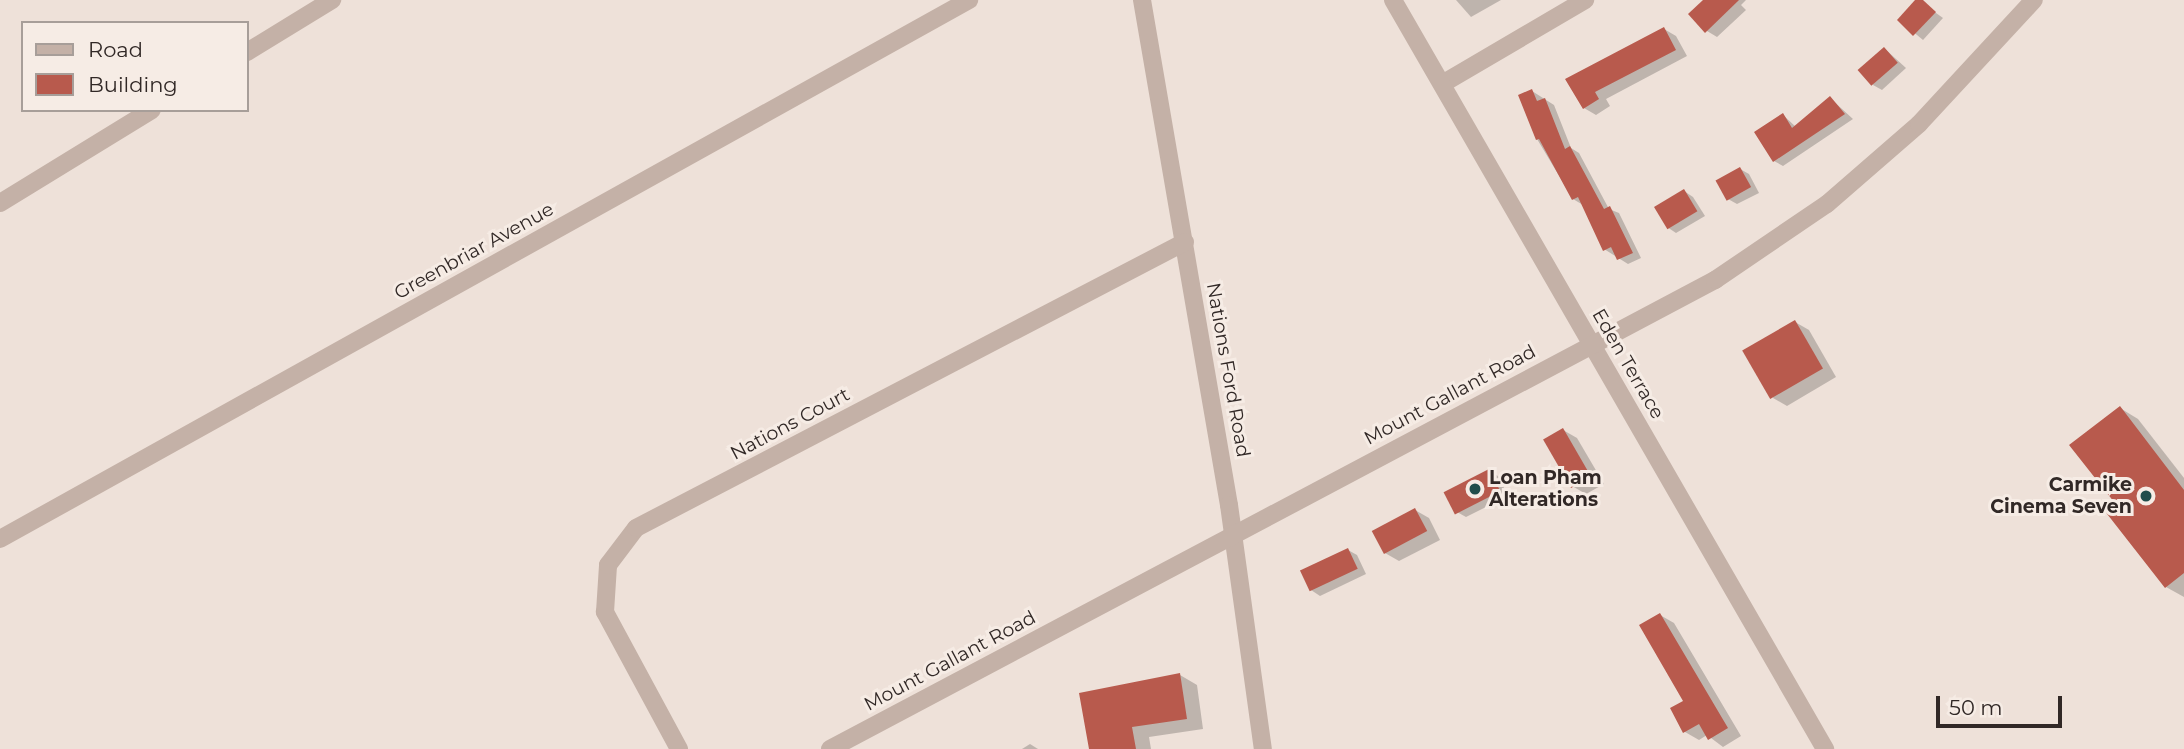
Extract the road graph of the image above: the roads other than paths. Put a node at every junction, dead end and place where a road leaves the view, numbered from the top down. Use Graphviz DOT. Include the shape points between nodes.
graph roads {
  1 [pos="332,0"];
  2 [pos="969,0"];
  3 [pos="1142,0"];
  4 [pos="1393,0"];
  5 [pos="1585,0"];
  6 [pos="2034,0"];
  7 [pos="248,51"];
  8 [pos="1442,84"];
  9 [pos="149,112"];
  10 [pos="0,204"];
  11 [pos="1185,242"];
  12 [pos="1592,343"];
  13 [pos="1233,534"];
  14 [pos="0,539"];
  15 [pos="679,749"];
  16 [pos="830,749"];
  17 [pos="1263,749"];
  18 [pos="1825,749"];
  1 -- 7 [label="street"];
  2 -- 14 [label="street, Greenbriar Avenue"];
  3 -- 11 [label="street, Nations Ford Road"];
  4 -- 8 [label="street, Eden Terrace"];
  5 -- 8 [label="street"];
  6 -- 12 [label="street, Mount Gallant Road" via="1919,124 1827,204 1715,281"];
  8 -- 12 [label="street, Eden Terrace"];
  9 -- 10 [label="street"];
  11 -- 13 [label="street, Nations Ford Road"];
  11 -- 15 [label="street, Nations Court" via="636,528 608,565 606,612"];
  12 -- 13 [label="street, Mount Gallant Road"];
  12 -- 18 [label="street, Eden Terrace"];
  13 -- 16 [label="street, Mount Gallant Road"];
  13 -- 17 [label="street, Nations Ford Road"];
}
